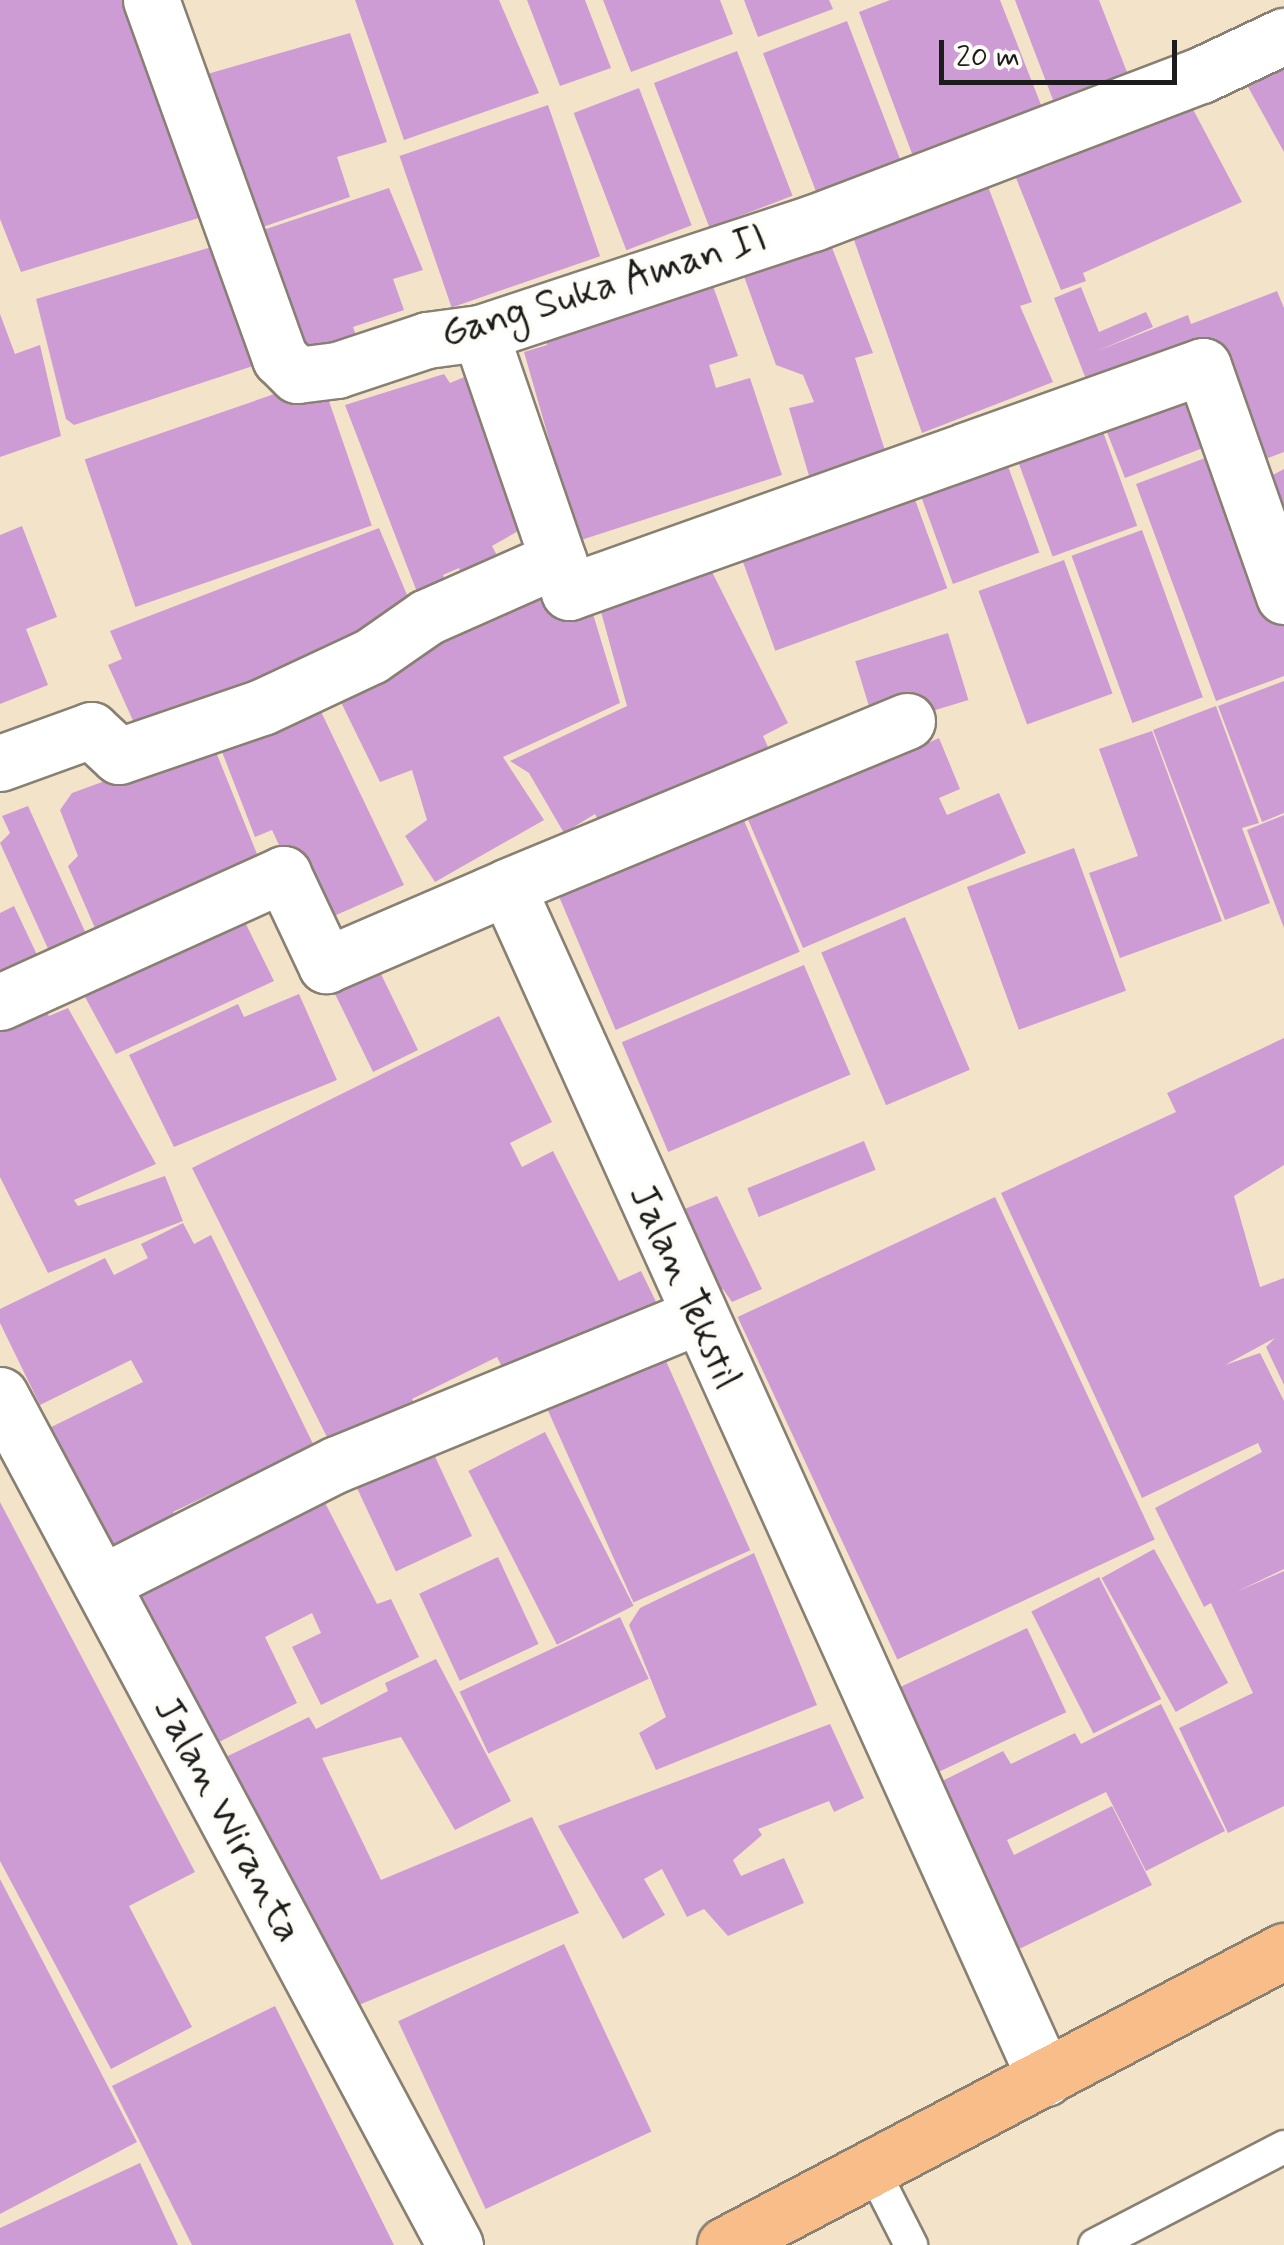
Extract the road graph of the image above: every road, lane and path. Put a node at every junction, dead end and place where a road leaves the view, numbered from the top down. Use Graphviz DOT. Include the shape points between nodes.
graph roads {
  1 [pos="151,0"];
  2 [pos="1284,36"];
  3 [pos="480,333"];
  4 [pos="558,559"];
  5 [pos="1284,596"];
  6 [pos="908,720"];
  7 [pos="0,763"];
  8 [pos="507,887"];
  9 [pos="0,1002"];
  10 [pos="696,1316"];
  11 [pos="0,1396"];
  12 [pos="100,1583"];
  13 [pos="1284,1951"];
  14 [pos="1045,2078"];
  15 [pos="1284,2147"];
  16 [pos="871,2166"];
  17 [pos="455,2245"];
  18 [pos="725,2245"];
  19 [pos="911,2245"];
  20 [pos="1095,2245"];
  1 -- 3 [label="street, Gang Suka Aman II" via="280,358 298,375 337,370 427,340"];
  2 -- 3 [label="street, Gang Suka Aman II" via="1202,74 813,223"];
  3 -- 4 [label="street"];
  4 -- 5 [label="street" via="569,592 1203,366"];
  4 -- 7 [label="street" via="427,617 371,656 262,708 119,756 92,730"];
  6 -- 8 [label="street"];
  8 -- 9 [label="street" via="326,965 283,874"];
  8 -- 10 [label="street, Jalan Tekstil"];
  10 -- 12 [label="street" via="337,1464"];
  10 -- 14 [label="street, Jalan Tekstil"];
  11 -- 12 [label="street, Jalan Wiranta"];
  12 -- 17 [label="street, Jalan Wiranta"];
  13 -- 14 [label="main road"];
  14 -- 16 [label="main road"];
  15 -- 20 [label="lane"];
  16 -- 18 [label="main road"];
  16 -- 19 [label="lane"];
}
